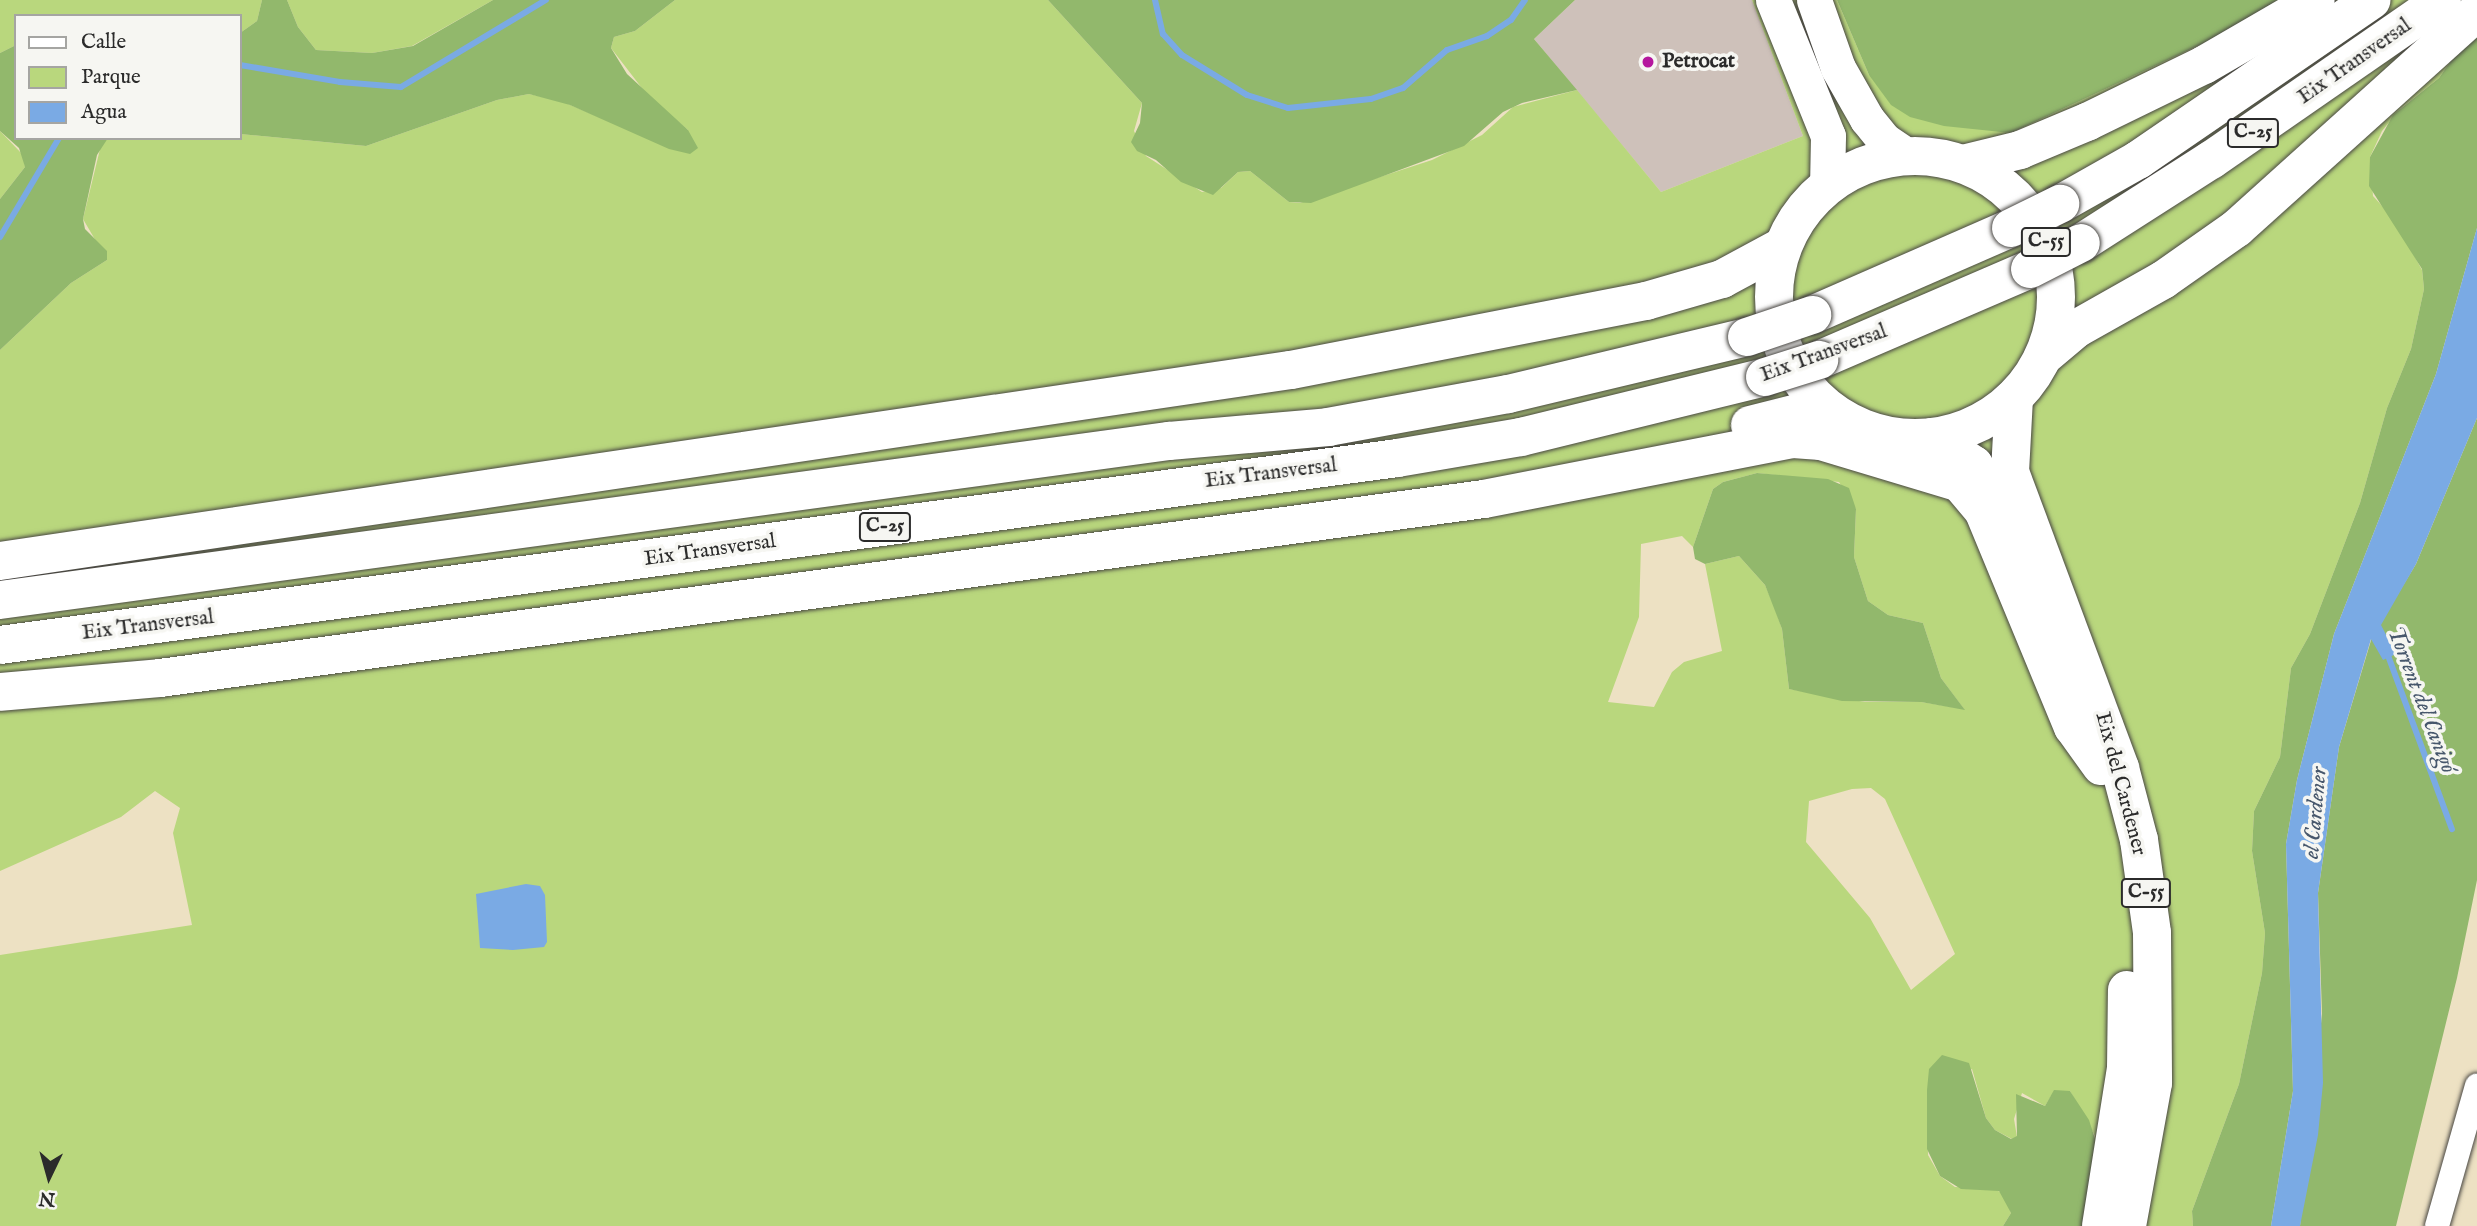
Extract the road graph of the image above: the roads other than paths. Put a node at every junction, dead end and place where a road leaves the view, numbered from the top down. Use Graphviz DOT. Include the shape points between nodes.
graph roads {
  1 [pos="1773,0"];
  2 [pos="1814,0"];
  3 [pos="2316,0"];
  4 [pos="2372,0"];
  5 [pos="2477,12"];
  6 [pos="2435,18"];
  7 [pos="1908,156"];
  8 [pos="1963,164"];
  9 [pos="1827,187"];
  10 [pos="1783,246"];
  11 [pos="2044,356"];
  12 [pos="1291,370"];
  13 [pos="2014,398"];
  14 [pos="1825,406"];
  15 [pos="1932,437"];
  16 [pos="1620,471"];
  17 [pos="790,494"];
  18 [pos="1351,518"];
  19 [pos="0,561"];
  20 [pos="496,580"];
  21 [pos="0,600"];
  22 [pos="0,645"];
  23 [pos="0,692"];
  24 [pos="2101,766"];
  25 [pos="2477,1086"];
  26 [pos="2101,1226"];
  27 [pos="2127,1226"];
  28 [pos="2437,1226"];
  1 -- 9 [label="main road" via="1828,136"];
  2 -- 7 [label="main road" via="1838,68 1867,119"];
  3 -- 8 [label="main road" via="2204,65 2087,122 2021,150"];
  4 -- 17 [label="main road, Eix Transversal / C-25, bridge" via="2138,160 2060,204 1812,315 1747,337 1508,394 1328,427 1169,441"];
  5 -- 6 [label="main road"];
  6 -- 11 [label="main road" via="2237,228 2163,280 2076,329"];
  6 -- 20 [label="main road, Eix Transversal / C-25, bridge" via="2081,243 1819,360 1765,377 1521,437 1397,458"];
  7 -- 8 [label="main road, C-55"];
  7 -- 9 [label="main road, C-55" via="1865,165"];
  8 -- 11 [label="main road, C-55" via="2012,195 2046,243 2057,299"];
  9 -- 10 [label="main road, C-55" via="1799,217"];
  10 -- 12 [label="main road" via="1722,279 1646,301"];
  10 -- 14 [label="main road, C-55" via="1774,287 1777,328 1792,368"];
  11 -- 13 [label="main road, C-55"];
  12 -- 17 [label="main road"];
  12 -- 19 [label="main road"];
  13 -- 15 [label="main road, C-55" via="1977,424"];
  13 -- 27 [label="main road, Eix del Cardener / C-55" via="2010,472 2120,768 2138,840 2152,933 2153,1083"];
  14 -- 15 [label="main road, C-55" via="1870,431 1901,438"];
  14 -- 16 [label="main road" via="1671,446"];
  15 -- 24 [label="main road, Eix del Cardener / C-55" via="1974,465 1988,488 2052,628"];
  16 -- 18 [label="main road" via="1484,499"];
  16 -- 24 [label="main road" via="1794,439 1821,441 1960,483 1983,510 2073,727"];
  17 -- 21 [label="main road, Eix Transversal / C-25"];
  18 -- 20 [label="main road" via="864,555 668,576"];
  18 -- 23 [label="main road" via="160,678"];
  20 -- 22 [label="main road, Eix Transversal / C-25"];
  24 -- 26 [label="main road, Eix del Cardener / C-55" via="2127,908 2126,1068"];
  25 -- 28 [label="street"];
}
